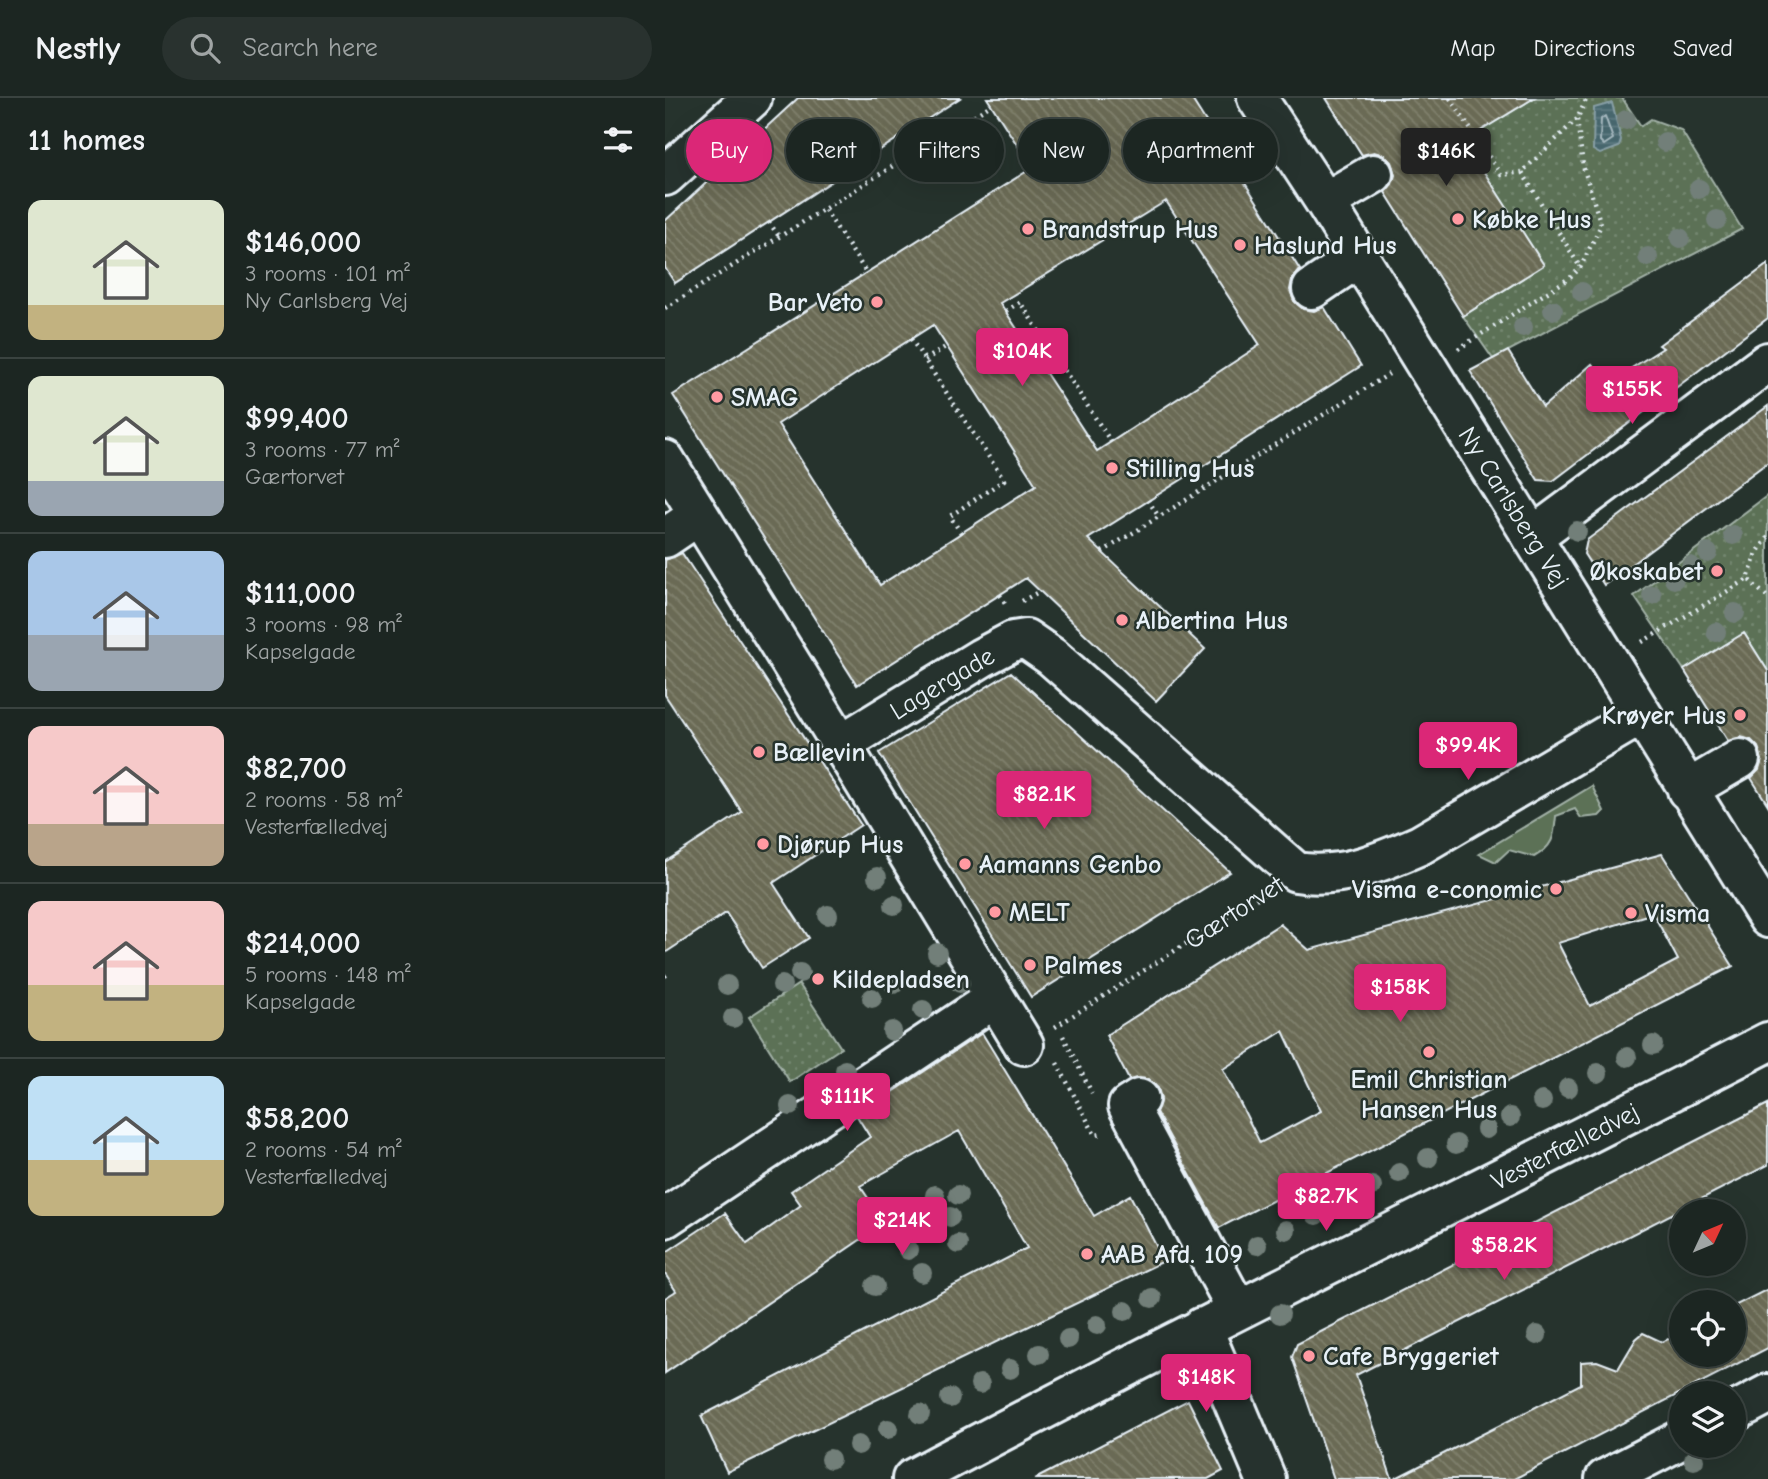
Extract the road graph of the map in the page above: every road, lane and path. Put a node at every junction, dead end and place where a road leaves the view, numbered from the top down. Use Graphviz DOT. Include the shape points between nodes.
graph roads {
  1 [pos="753,98"];
  2 [pos="1257,98"];
  3 [pos="1450,98"];
  4 [pos="1587,98"];
  5 [pos="991,105"];
  6 [pos="1577,119"];
  7 [pos="1522,172"];
  8 [pos="1373,174"];
  9 [pos="665,176"];
  10 [pos="1325,202"];
  11 [pos="825,209"];
  12 [pos="769,222"];
  13 [pos="780,238"];
  14 [pos="1359,257"];
  15 [pos="1580,268"];
  16 [pos="866,272"];
  17 [pos="1312,289"];
  18 [pos="665,307"];
  19 [pos="1006,311"];
  20 [pos="911,339"];
  21 [pos="947,346"];
  22 [pos="925,360"];
  23 [pos="1423,361"];
  24 [pos="1768,362"];
  25 [pos="1111,443"];
  26 [pos="665,460"];
  27 [pos="1148,500"];
  28 [pos="699,515"];
  29 [pos="1159,517"];
  30 [pos="961,533"];
  31 [pos="1532,537"];
  32 [pos="1768,537"];
  33 [pos="665,538"];
  34 [pos="1102,552"];
  35 [pos="1748,579"];
  36 [pos="1768,598"];
  37 [pos="1608,662"];
  38 [pos="1641,715"];
  39 [pos="841,744"];
  40 [pos="1740,759"];
  41 [pos="1687,790"];
  42 [pos="1296,872"];
  43 [pos="1768,918"];
  44 [pos="995,998"];
  45 [pos="1058,1026"];
  46 [pos="1768,1042"];
  47 [pos="1039,1051"];
  48 [pos="1093,1095"];
  49 [pos="1139,1099"];
  50 [pos="1095,1135"];
  51 [pos="665,1218"];
  52 [pos="1237,1309"];
  53 [pos="1202,1327"];
  54 [pos="1768,1394"];
  55 [pos="1746,1406"];
  56 [pos="1669,1446"];
  57 [pos="912,1479"];
  58 [pos="1266,1479"];
  59 [pos="1605,1479"];
  1 -- 9 [label="street"];
  2 -- 10 [label="street, Ny Carlsberg Vej"];
  3 -- 7 [label="path" via="1501,175"];
  4 -- 6 [label="path"];
  5 -- 11 [label="path"];
  6 -- 7 [label="path"];
  6 -- 15 [label="path" via="1583,166 1601,225"];
  7 -- 15 [label="path"];
  8 -- 10 [label="street"];
  10 -- 14 [label="street, Ny Carlsberg Vej"];
  11 -- 13 [label="path"];
  11 -- 16 [label="path"];
  12 -- 13 [label="path"];
  13 -- 18 [label="path"];
  14 -- 17 [label="street"];
  14 -- 23 [label="street, Ny Carlsberg Vej"];
  15 -- 23 [label="path"];
  19 -- 25 [label="path" via="1020,302"];
  20 -- 22 [label="path"];
  21 -- 22 [label="path"];
  22 -- 30 [label="path" via="1004,480 950,516"];
  23 -- 29 [label="path"];
  23 -- 31 [label="street, Ny Carlsberg Vej"];
  24 -- 31 [label="street"];
  26 -- 28 [label="street"];
  27 -- 29 [label="path"];
  28 -- 33 [label="street"];
  28 -- 39 [label="street"];
  29 -- 34 [label="path"];
  31 -- 37 [label="street, Ny Carlsberg Vej"];
  32 -- 35 [label="path" via="1756,554"];
  35 -- 36 [label="path"];
  35 -- 37 [label="path"];
  37 -- 38 [label="street, Ny Carlsberg Vej"];
  38 -- 41 [label="street, Ny Carlsberg Vej"];
  38 -- 42 [label="street, Gærtorvet" via="1420,845 1387,860 1334,874"];
  39 -- 42 [label="street, Lagergade" via="981,657 1025,639 1052,657"];
  39 -- 44 [label="street"];
  40 -- 41 [label="street"];
  41 -- 43 [label="street, Ny Carlsberg Vej"];
  42 -- 45 [label="path, Gærtorvet"];
  44 -- 47 [label="street"];
  44 -- 51 [label="street"];
  45 -- 47 [label="path, Gærtorvet"];
  45 -- 48 [label="path"];
  46 -- 52 [label="street, Vesterfælledvej"];
  47 -- 50 [label="path"];
  49 -- 52 [label="street" via="1128,1106"];
  52 -- 53 [label="street, Vesterfælledvej"];
  53 -- 57 [label="street, Vesterfælledvej"];
  53 -- 58 [label="street"];
  54 -- 55 [label="street"];
  56 -- 59 [label="street"];
}
